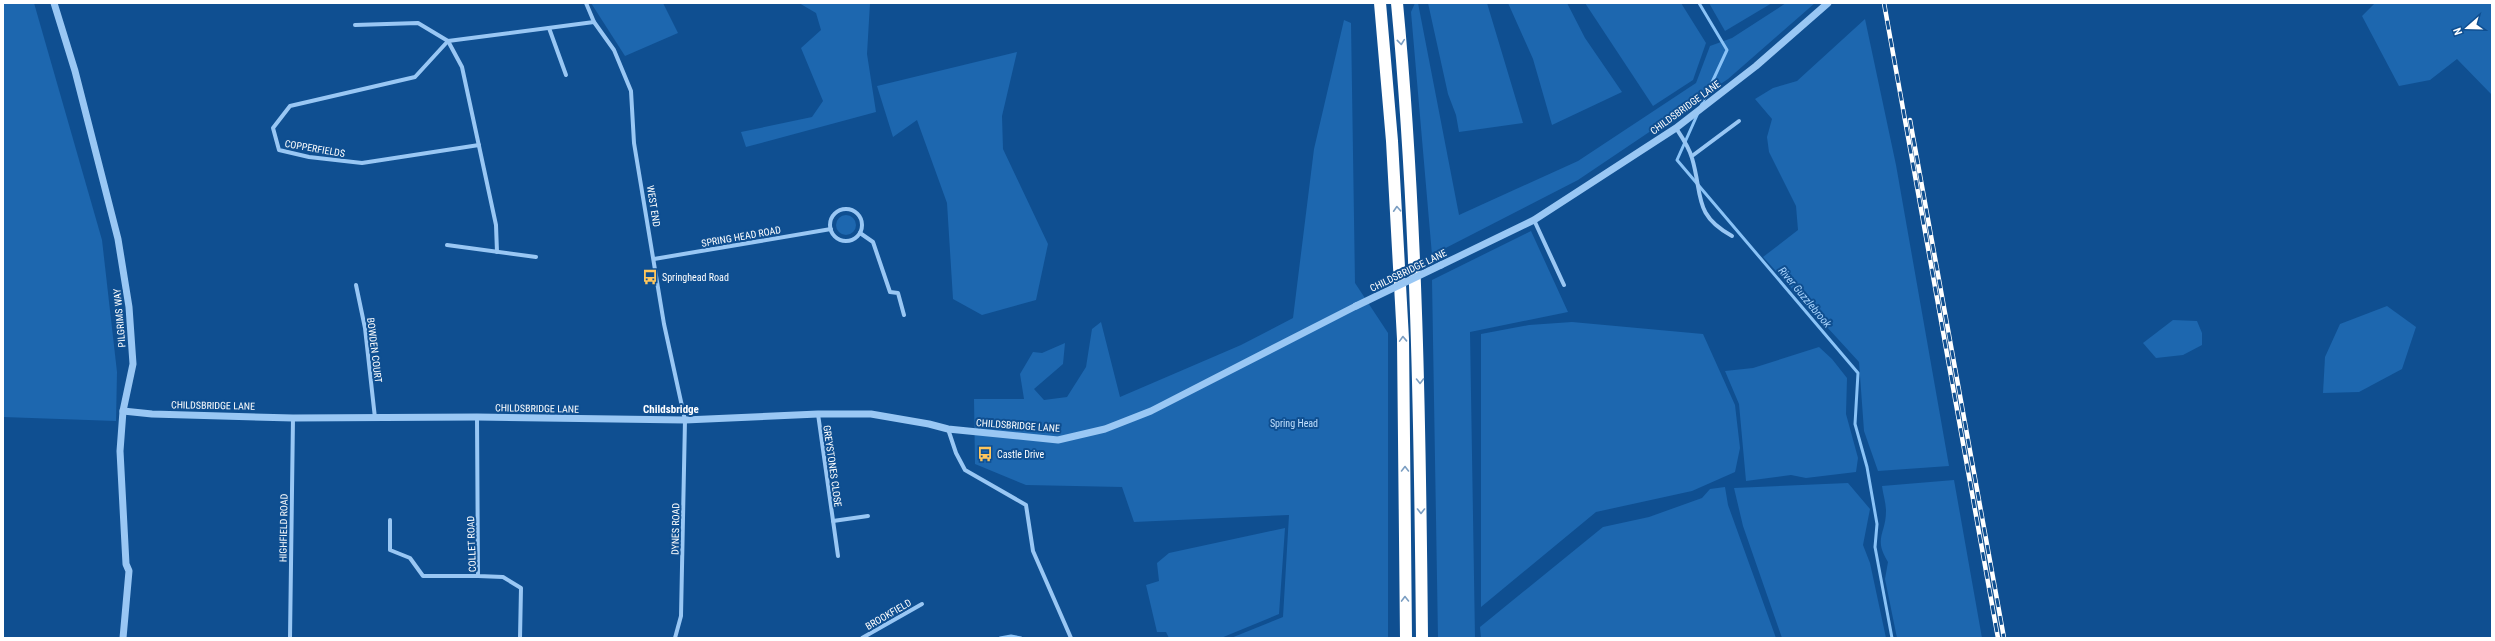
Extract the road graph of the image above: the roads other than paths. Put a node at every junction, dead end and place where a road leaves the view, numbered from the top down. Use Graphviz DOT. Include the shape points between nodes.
graph roads {
  1 [pos="54,3"];
  2 [pos="586,3"];
  3 [pos="1380,3"];
  4 [pos="1397,3"];
  5 [pos="1828,3"];
  6 [pos="594,22"];
  7 [pos="355,25"];
  8 [pos="550,28"];
  9 [pos="448,41"];
  10 [pos="566,75"];
  11 [pos="1739,121"];
  12 [pos="1676,128"];
  13 [pos="479,145"];
  14 [pos="1692,156"];
  15 [pos="1534,220"];
  16 [pos="831,229"];
  17 [pos="860,233"];
  18 [pos="1732,236"];
  19 [pos="447,245"];
  20 [pos="497,252"];
  21 [pos="536,257"];
  22 [pos="654,259"];
  23 [pos="356,285"];
  24 [pos="1564,285"];
  25 [pos="904,315"];
  26 [pos="124,411"];
  27 [pos="818,414"];
  28 [pos="477,417"];
  29 [pos="293,418"];
  30 [pos="375,418"];
  31 [pos="685,420"];
  32 [pos="948,429"];
  33 [pos="868,516"];
  34 [pos="390,520"];
  35 [pos="833,521"];
  36 [pos="838,556"];
  37 [pos="478,576"];
  38 [pos="922,604"];
  39 [pos="123,638"];
  40 [pos="290,638"];
  41 [pos="520,638"];
  42 [pos="675,638"];
  43 [pos="862,638"];
  44 [pos="1071,638"];
  45 [pos="1406,638"];
  46 [pos="1422,638"];
  1 -- 26 [label="street, PILGRIMS WAY" via="75,71 122,262 129,307 133,364"];
  2 -- 6 [label="street, WEST END"];
  45 -- 3 [label="highway, one-way" via="1400,271"];
  4 -- 46 [label="highway, one-way" via="1412,184 1418,322"];
  5 -- 12 [label="street, CHILDSBRIDGE LANE" via="1756,66"];
  6 -- 8 [label="street"];
  6 -- 22 [label="street, WEST END" via="614,50 631,91 634,142"];
  7 -- 9 [label="street" via="418,23"];
  8 -- 9 [label="street"];
  8 -- 10 [label="street"];
  9 -- 13 [label="street" via="462,67"];
  9 -- 13 [label="street, COPPERFIELDS" via="415,77 290,106 273,128 279,150 309,157 362,163"];
  11 -- 14 [label="street"];
  12 -- 14 [label="street"];
  12 -- 15 [label="street, CHILDSBRIDGE LANE"];
  13 -- 20 [label="street" via="496,224"];
  14 -- 18 [label="street" via="1704,211 1715,226"];
  15 -- 24 [label="street"];
  15 -- 32 [label="street, CHILDSBRIDGE LANE, bridge" via="1356,306 1179,398 1105,429 1058,440"];
  16 -- 17 [label="street" via="834,235 842,240 852,240"];
  16 -- 17 [label="street" via="834,216 838,212 848,210 860,218"];
  16 -- 22 [label="street, SPRING HEAD ROAD"];
  17 -- 25 [label="street" via="873,242 890,292 898,293"];
  19 -- 20 [label="street"];
  20 -- 21 [label="street"];
  22 -- 31 [label="street, WEST END" via="664,324"];
  23 -- 30 [label="street, BOWDEN COURT"];
  26 -- 29 [label="street, CHILDSBRIDGE LANE"];
  26 -- 39 [label="street, PILGRIMS WAY" via="120,451 126,564 129,571"];
  27 -- 31 [label="street, CHILDSBRIDGE LANE"];
  27 -- 32 [label="street, CHILDSBRIDGE LANE" via="871,414"];
  27 -- 35 [label="street, GREYSTONES CLOSE"];
  28 -- 30 [label="street, CHILDSBRIDGE LANE"];
  28 -- 31 [label="street, CHILDSBRIDGE LANE"];
  28 -- 37 [label="street, COLLET ROAD"];
  29 -- 30 [label="street, CHILDSBRIDGE LANE"];
  29 -- 40 [label="street, HIGHFIELD ROAD"];
  31 -- 42 [label="street, DYNES ROAD" via="681,616"];
  32 -- 44 [label="street" via="965,470 1026,505 1033,551"];
  33 -- 35 [label="street, GREYSTONES CLOSE"];
  34 -- 37 [label="street" via="390,550 410,558 423,576"];
  35 -- 36 [label="street, GREYSTONES CLOSE"];
  37 -- 41 [label="street, COLLET ROAD" via="503,577 521,588"];
  38 -- 43 [label="street, BROOKFIELD"];
}
